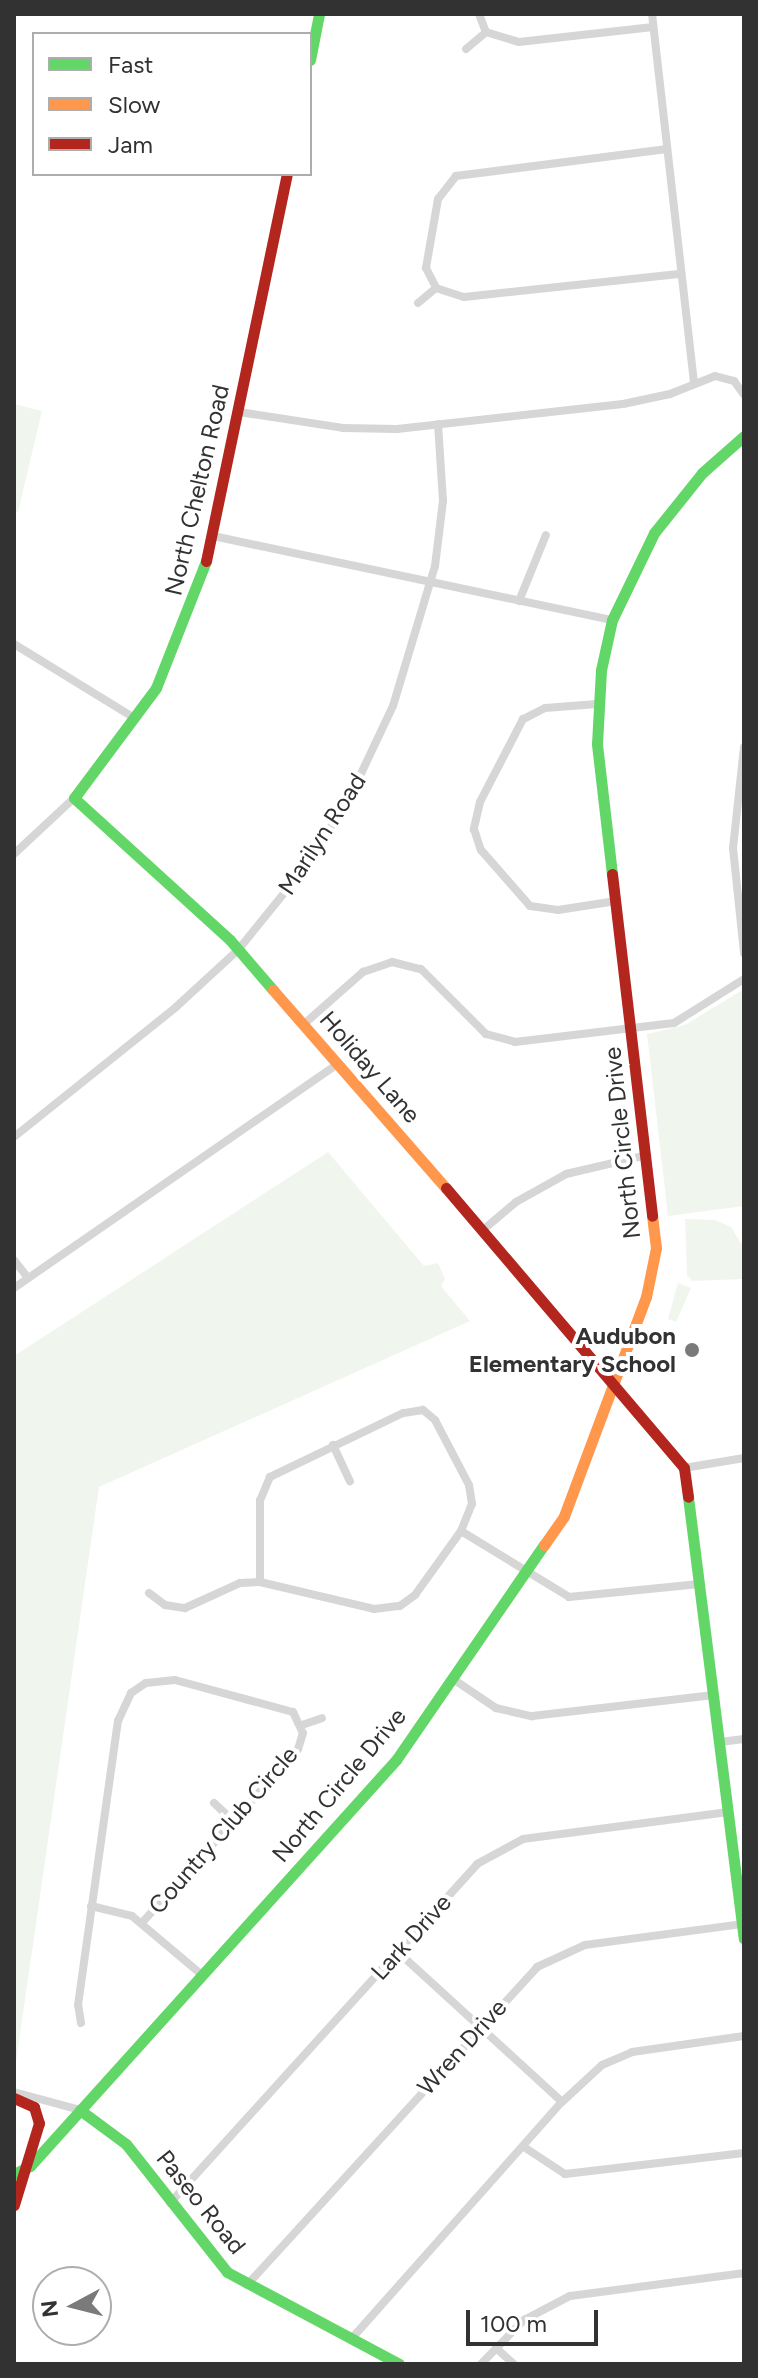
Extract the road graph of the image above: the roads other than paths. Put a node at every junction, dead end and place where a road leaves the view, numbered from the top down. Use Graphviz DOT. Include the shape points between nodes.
graph roads {
  1 [pos="319,14"];
  2 [pos="479,14"];
  3 [pos="652,14"];
  4 [pos="653,27"];
  5 [pos="486,32"];
  6 [pos="466,49"];
  7 [pos="312,50"];
  8 [pos="667,149"];
  9 [pos="287,176"];
  10 [pos="681,274"];
  11 [pos="436,288"];
  12 [pos="418,303"];
  13 [pos="694,384"];
  14 [pos="744,395"];
  15 [pos="239,412"];
  16 [pos="438,424"];
  17 [pos="744,436"];
  18 [pos="546,535"];
  19 [pos="213,536"];
  20 [pos="431,582"];
  21 [pos="519,601"];
  22 [pos="612,620"];
  23 [pos="14,644"];
  24 [pos="597,704"];
  25 [pos="136,719"];
  26 [pos="744,747"];
  27 [pos="74,798"];
  28 [pos="14,854"];
  29 [pos="616,901"];
  30 [pos="238,950"];
  31 [pos="744,953"];
  32 [pos="744,979"];
  33 [pos="304,1024"];
  34 [pos="631,1029"];
  35 [pos="338,1064"];
  36 [pos="14,1137"];
  37 [pos="647,1155"];
  38 [pos="483,1230"];
  39 [pos="14,1260"];
  40 [pos="28,1278"];
  41 [pos="14,1288"];
  42 [pos="615,1382"];
  43 [pos="427,1400"];
  44 [pos="423,1410"];
  45 [pos="333,1445"];
  46 [pos="744,1458"];
  47 [pos="684,1468"];
  48 [pos="350,1481"];
  49 [pos="461,1531"];
  50 [pos="527,1573"];
  51 [pos="260,1582"];
  52 [pos="699,1584"];
  53 [pos="149,1593"];
  54 [pos="453,1679"];
  55 [pos="714,1695"];
  56 [pos="322,1718"];
  57 [pos="302,1725"];
  58 [pos="744,1739"];
  59 [pos="720,1742"];
  60 [pos="214,1803"];
  61 [pos="728,1812"];
  62 [pos="233,1821"];
  63 [pos="741,1893"];
  64 [pos="91,1906"];
  65 [pos="142,1923"];
  66 [pos="742,1924"];
  67 [pos="744,1938"];
  68 [pos="398,1952"];
  69 [pos="202,1975"];
  70 [pos="81,2023"];
  71 [pos="480,2028"];
  72 [pos="744,2036"];
  73 [pos="14,2095"];
  74 [pos="562,2102"];
  75 [pos="80,2110"];
  76 [pos="524,2147"];
  77 [pos="744,2153"];
  78 [pos="30,2166"];
  79 [pos="14,2174"];
  80 [pos="170,2203"];
  81 [pos="14,2205"];
  82 [pos="744,2273"];
  83 [pos="247,2285"];
  84 [pos="353,2337"];
  85 [pos="496,2348"];
  86 [pos="399,2364"];
  87 [pos="481,2364"];
  88 [pos="514,2364"];
  1 -- 7 [label="street"];
  2 -- 5 [label="street"];
  3 -- 4 [label="street"];
  4 -- 5 [label="street" via="519,42"];
  4 -- 8 [label="street"];
  5 -- 6 [label="street"];
  8 -- 10 [label="street"];
  8 -- 11 [label="street" via="456,176 438,199 425,254"];
  9 -- 15 [label="street, North Chelton Road"];
  10 -- 11 [label="street" via="464,297"];
  10 -- 13 [label="street"];
  11 -- 12 [label="street"];
  13 -- 14 [label="street" via="723,375"];
  13 -- 16 [label="street" via="623,404"];
  15 -- 16 [label="street" via="361,429"];
  15 -- 19 [label="street, North Chelton Road"];
  16 -- 20 [label="street, Marilyn Road" via="443,501"];
  17 -- 22 [label="street, North Circle Drive" via="702,473 654,533"];
  18 -- 21 [label="street"];
  19 -- 20 [label="street"];
  19 -- 25 [label="street, North Chelton Road" via="188,621"];
  20 -- 21 [label="street"];
  20 -- 30 [label="street, Marilyn Road" via="393,706 349,799 302,871"];
  21 -- 22 [label="street"];
  22 -- 24 [label="street, North Circle Drive"];
  23 -- 25 [label="street"];
  24 -- 29 [label="street, North Circle Drive"];
  24 -- 29 [label="street" via="545,708 523,719 480,802 474,829 481,850 530,906 558,910"];
  25 -- 27 [label="street, North Chelton Road"];
  26 -- 31 [label="street" via="733,848"];
  27 -- 28 [label="street, North Chelton Road"];
  27 -- 30 [label="street, Holiday Lane"];
  29 -- 34 [label="street, North Circle Drive"];
  30 -- 33 [label="street, Holiday Lane"];
  30 -- 36 [label="street, Marilyn Road" via="176,1007"];
  32 -- 34 [label="street" via="683,1019"];
  33 -- 34 [label="street" via="363,972 392,962 421,969 480,1029 504,1041"];
  33 -- 35 [label="street, Holiday Lane"];
  34 -- 37 [label="street, North Circle Drive"];
  35 -- 38 [label="street, Holiday Lane"];
  35 -- 40 [label="street"];
  37 -- 38 [label="street" via="566,1174 516,1202"];
  37 -- 42 [label="street, North Circle Drive" via="656,1224 652,1272"];
  38 -- 42 [label="street, Holiday Lane"];
  39 -- 40 [label="street"];
  40 -- 41 [label="street"];
  42 -- 47 [label="street, Holiday Lane"];
  42 -- 50 [label="street, North Circle Drive" via="564,1516"];
  43 -- 44 [label="street"];
  44 -- 45 [label="street" via="403,1413"];
  44 -- 49 [label="street" via="439,1426 469,1485 472,1504"];
  45 -- 48 [label="street"];
  45 -- 51 [label="street" via="282,1467 266,1483 260,1500"];
  46 -- 47 [label="street"];
  47 -- 52 [label="street"];
  49 -- 50 [label="street"];
  49 -- 51 [label="street" via="415,1595 393,1609"];
  50 -- 52 [label="street" via="556,1593 583,1598"];
  50 -- 54 [label="street, North Circle Drive"];
  51 -- 53 [label="street" via="240,1583 185,1608 165,1605"];
  52 -- 55 [label="street"];
  54 -- 55 [label="street" via="496,1708 532,1716"];
  54 -- 69 [label="street, North Circle Drive" via="396,1760"];
  55 -- 59 [label="street"];
  56 -- 57 [label="street"];
  57 -- 62 [label="street, Country Club Circle" via="298,1749"];
  57 -- 64 [label="street, Country Club Circle" via="278,1704 175,1680 137,1688 118,1721"];
  58 -- 59 [label="street"];
  59 -- 61 [label="street"];
  60 -- 62 [label="street"];
  61 -- 63 [label="street"];
  61 -- 68 [label="street, Lark Drive" via="507,1845 477,1864"];
  62 -- 65 [label="street, Country Club Circle"];
  63 -- 66 [label="street"];
  64 -- 65 [label="street" via="118,1910"];
  64 -- 70 [label="street, Country Club Circle" via="78,2005"];
  65 -- 69 [label="street, Country Club Circle"];
  66 -- 67 [label="street"];
  66 -- 71 [label="street, Wren Drive" via="569,1949 537,1967"];
  68 -- 71 [label="street"];
  68 -- 80 [label="street, Lark Drive"];
  69 -- 75 [label="street, North Circle Drive"];
  71 -- 74 [label="street"];
  71 -- 83 [label="street, Wren Drive"];
  72 -- 74 [label="street" via="616,2056"];
  73 -- 75 [label="street, Paseo Road"];
  73 -- 78 [label="street" via="38,2114"];
  74 -- 76 [label="street"];
  75 -- 78 [label="street, North Circle Drive"];
  75 -- 80 [label="street, Paseo Road" via="126,2144"];
  76 -- 77 [label="street" via="565,2174"];
  76 -- 84 [label="street"];
  78 -- 79 [label="street, North Circle Drive"];
  78 -- 81 [label="street, North Circle Drive"];
  80 -- 83 [label="street, Paseo Road" via="213,2258"];
  82 -- 85 [label="street" via="570,2296 524,2320"];
  83 -- 84 [label="street, Paseo Road"];
  84 -- 86 [label="street, Paseo Road"];
  85 -- 87 [label="street"];
  85 -- 88 [label="street"];
}
